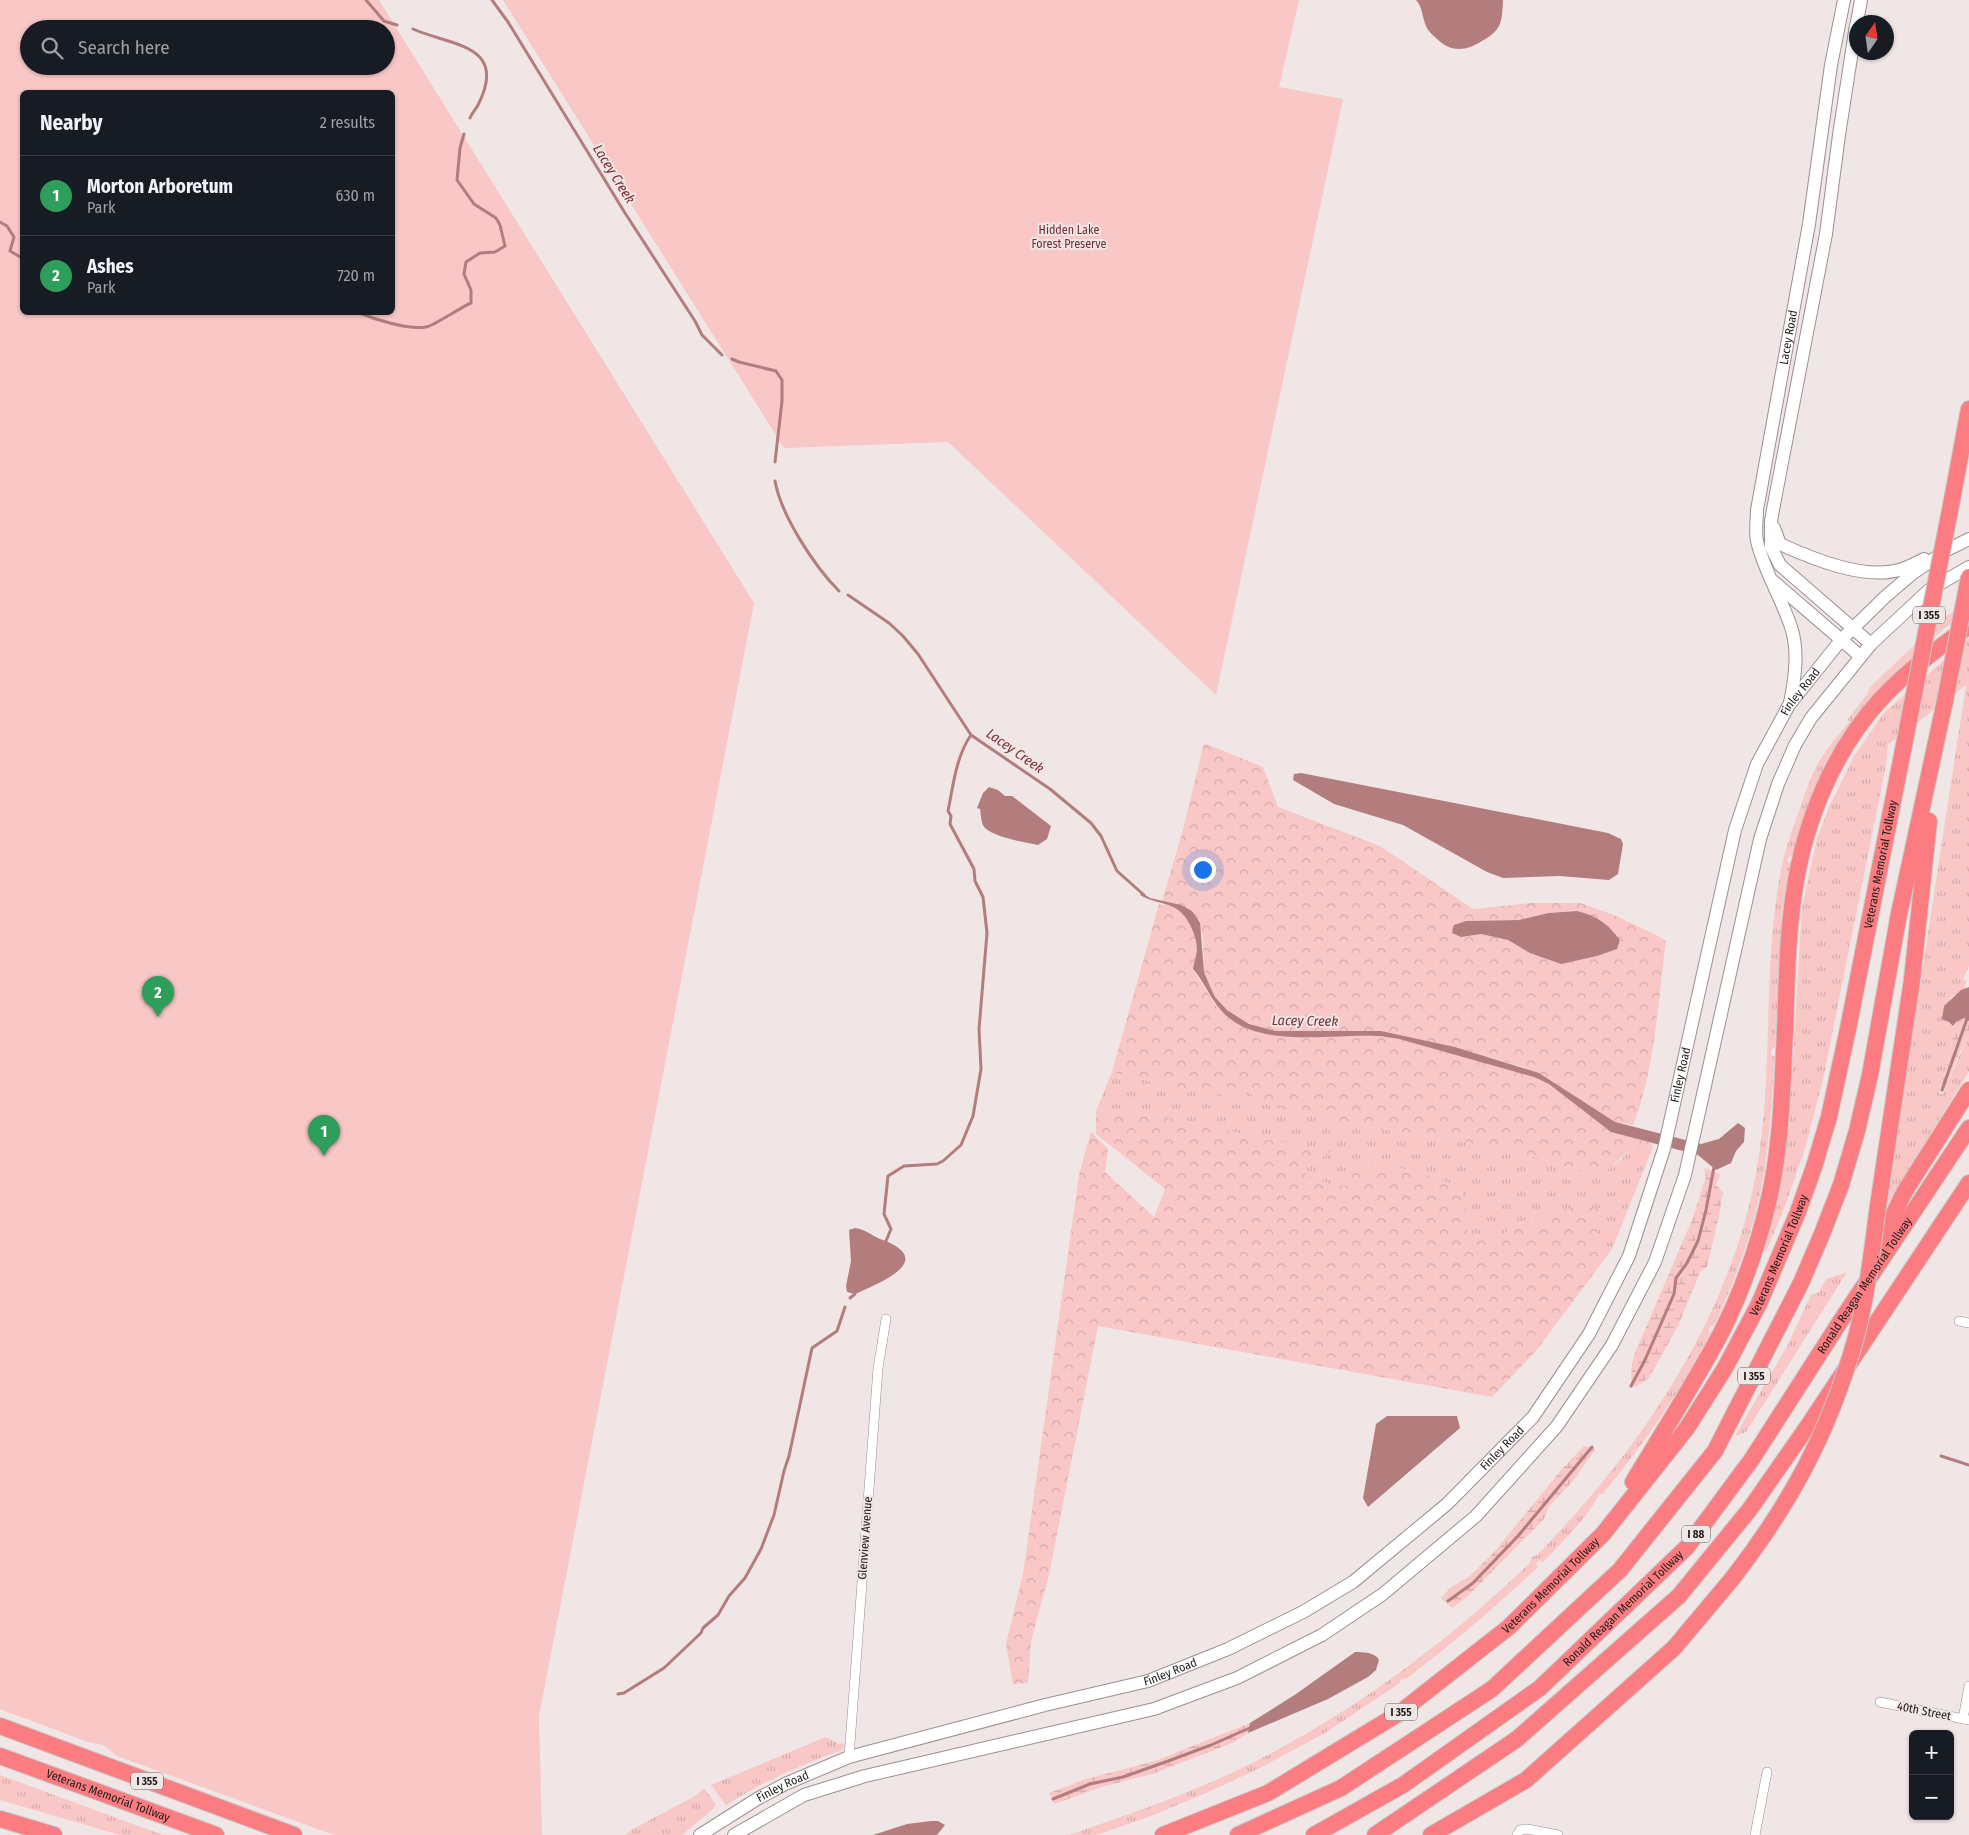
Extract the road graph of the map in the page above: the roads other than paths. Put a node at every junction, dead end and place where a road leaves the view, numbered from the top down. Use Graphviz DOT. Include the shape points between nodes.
graph roads {
  1 [pos="1844,0"];
  2 [pos="1861,0"];
  3 [pos="1858,15"];
  4 [pos="1851,60"];
  5 [pos="1969,409"];
  6 [pos="1772,521"];
  7 [pos="1969,539"];
  8 [pos="1947,550"];
  9 [pos="1969,567"];
  10 [pos="1969,576"];
  11 [pos="1771,579"];
  12 [pos="1969,626"];
  13 [pos="1853,628"];
  14 [pos="1841,640"];
  15 [pos="1871,644"];
  16 [pos="1860,656"];
  17 [pos="1789,705"];
  18 [pos="1938,738"];
  19 [pos="1969,1090"];
  20 [pos="1969,1128"];
  21 [pos="1969,1183"];
  22 [pos="886,1319"];
  23 [pos="1959,1321"];
  24 [pos="1969,1323"];
  25 [pos="1838,1325"];
  26 [pos="1603,1534"];
  27 [pos="1969,1686"];
  28 [pos="1880,1702"];
  29 [pos="1966,1719"];
  30 [pos="0,1726"];
  31 [pos="0,1756"];
  32 [pos="849,1757"];
  33 [pos="1767,1772"];
  34 [pos="0,1819"];
  35 [pos="1519,1832"];
  36 [pos="54,1835"];
  37 [pos="216,1835"];
  38 [pos="294,1835"];
  39 [pos="700,1835"];
  40 [pos="734,1835"];
  41 [pos="1163,1835"];
  42 [pos="1238,1835"];
  43 [pos="1314,1835"];
  44 [pos="1374,1835"];
  45 [pos="1432,1835"];
  46 [pos="1558,1835"];
  47 [pos="1755,1835"];
  1 -- 11 [label="main road, Lacey Road" via="1831,65 1809,224 1757,510 1757,539"];
  2 -- 3 [label="main road, Lacey Road"];
  4 -- 6 [label="main road, Lacey Road" via="1826,234"];
  5 -- 26 [label="highway, Veterans Memorial Tollway / I 355, bridge" via="1829,1117 1814,1167 1759,1304 1725,1368 1686,1428"];
  6 -- 8 [label="main road" via="1780,544 1873,572 1898,570"];
  6 -- 13 [label="main road, Lacey Road" via="1771,547 1780,564"];
  7 -- 8 [label="main road, Finley Road"];
  8 -- 13 [label="main road, Finley Road" via="1913,573"];
  9 -- 15 [label="main road, Finley Road" via="1929,590"];
  10 -- 18 [label="highway, I 355, bridge"];
  11 -- 14 [label="main road, Lacey Road"];
  11 -- 17 [label="main road" via="1794,641 1795,681"];
  12 -- 26 [label="highway" via="1932,653 1862,722 1817,804 1806,836 1794,893 1782,1112 1768,1203 1741,1287 1721,1332"];
  13 -- 14 [label="main road, Finley Road"];
  13 -- 15 [label="main road"];
  14 -- 16 [label="main road, Lacey Road"];
  14 -- 17 [label="main road, Finley Road"];
  15 -- 16 [label="main road, Finley Road"];
  16 -- 40 [label="main road, Finley Road" via="1811,718 1778,784 1760,839 1685,1175 1655,1262 1612,1345 1557,1426 1476,1516 1382,1594 1322,1634 1237,1678 1154,1709 865,1776 804,1795"];
  17 -- 32 [label="main road, Finley Road" via="1757,764 1734,830 1673,1112 1630,1256 1589,1334 1533,1418 1447,1504 1353,1582 1228,1649 1148,1681"];
  18 -- 42 [label="highway, I 355" via="1899,914 1870,1076 1841,1185 1801,1283 1715,1451 1620,1570 1492,1689 1341,1788"];
  18 -- 45 [label="highway, bridge" via="1912,980 1862,1309 1836,1398 1815,1450 1768,1532 1674,1648 1526,1780"];
  19 -- 25 [label="highway" via="1905,1191"];
  20 -- 25 [label="highway, Ronald Reagan Memorial Tollway / I 88"];
  21 -- 44 [label="highway, Ronald Reagan Memorial Tollway / I 88" via="1750,1509 1679,1596 1517,1738"];
  22 -- 32 [label="street, Glenview Avenue" via="878,1368"];
  23 -- 24 [label="street"];
  25 -- 43 [label="highway, Ronald Reagan Memorial Tollway / I 88" via="1752,1459 1680,1553 1540,1688 1403,1785"];
  26 -- 41 [label="highway, Veterans Memorial Tollway / I 355" via="1509,1627 1398,1714 1268,1793"];
  27 -- 29 [label="street"];
  28 -- 29 [label="street, 40th Street"];
  30 -- 38 [label="highway, I 355"];
  31 -- 37 [label="highway, Veterans Memorial Tollway / I 355"];
  32 -- 39 [label="main road, Finley Road" via="785,1784"];
  33 -- 47 [label="street"];
  34 -- 36 [label="highway"];
  35 -- 46 [label="street" via="1527,1829"];
}
